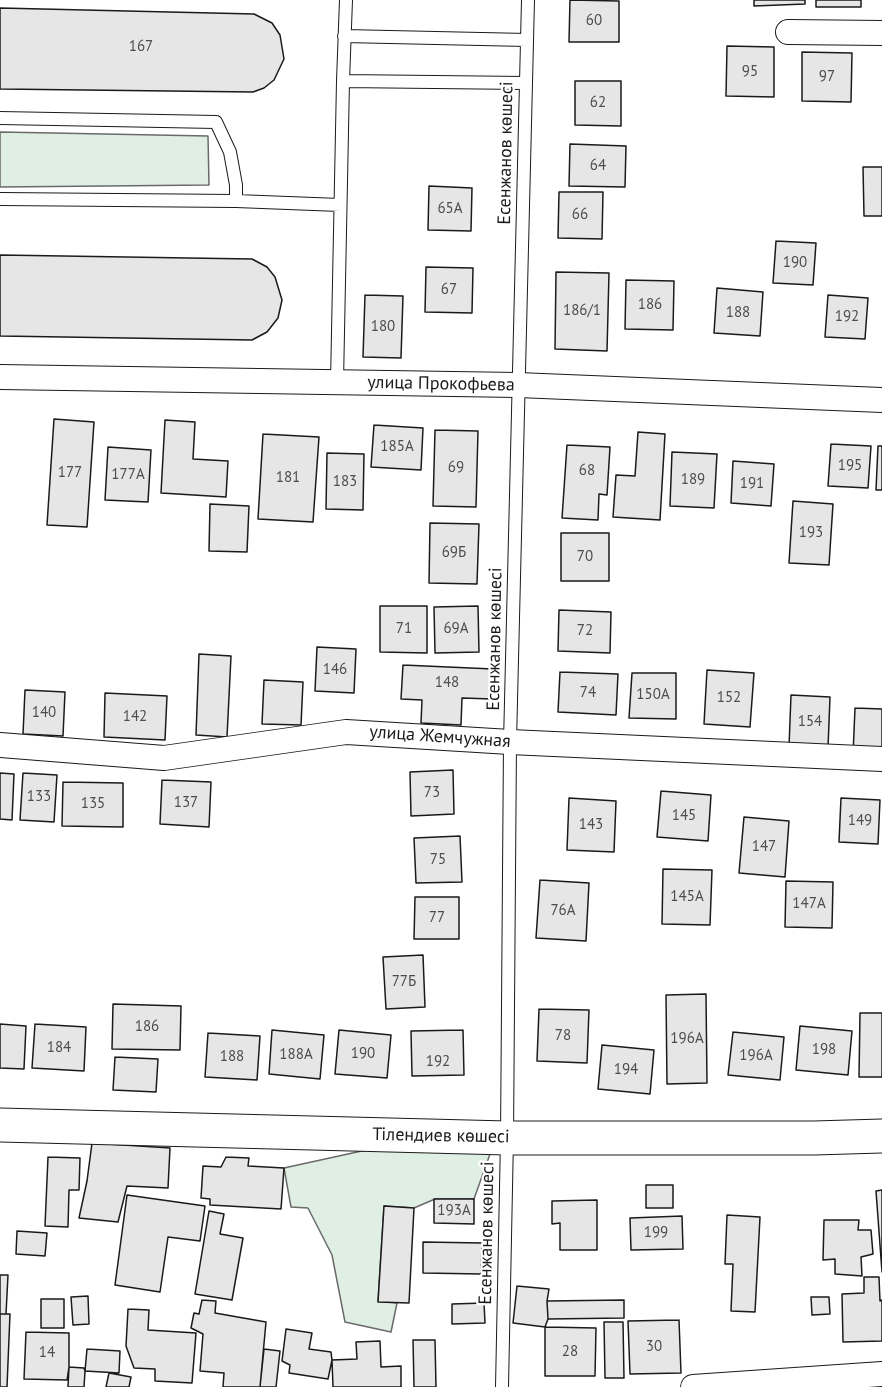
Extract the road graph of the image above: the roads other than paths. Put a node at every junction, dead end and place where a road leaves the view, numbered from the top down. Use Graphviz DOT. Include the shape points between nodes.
graph roads {
  1 [pos="346,0"];
  2 [pos="528,0"];
  3 [pos="788,32"];
  4 [pos="882,33"];
  5 [pos="344,36"];
  6 [pos="527,40"];
  7 [pos="343,81"];
  8 [pos="525,83"];
  9 [pos="0,118"];
  10 [pos="0,199"];
  11 [pos="236,201"];
  12 [pos="340,205"];
  13 [pos="0,377"];
  14 [pos="337,382"];
  15 [pos="518,385"];
  16 [pos="882,400"];
  17 [pos="510,742"];
  18 [pos="0,745"];
  19 [pos="882,759"];
  20 [pos="0,1125"];
  21 [pos="882,1136"];
  22 [pos="507,1138"];
  23 [pos="882,1374"];
  24 [pos="502,1387"];
  25 [pos="693,1387"];
  1 -- 5 [label="lane"];
  2 -- 6 [label="lane, Есенжанов көшесі"];
  3 -- 4 [label="street"];
  5 -- 6 [label="lane"];
  5 -- 7 [label="lane"];
  6 -- 8 [label="lane, Есенжанов көшесі"];
  7 -- 8 [label="lane"];
  7 -- 12 [label="lane"];
  8 -- 15 [label="lane, Есенжанов көшесі"];
  9 -- 11 [label="lane" via="216,122 230,152"];
  10 -- 11 [label="lane"];
  11 -- 12 [label="lane"];
  12 -- 14 [label="lane"];
  13 -- 14 [label="street, улица Прокофьева"];
  14 -- 15 [label="street, улица Прокофьева"];
  15 -- 16 [label="street, улица Прокофьева"];
  15 -- 17 [label="lane, Есенжанов көшесі"];
  17 -- 18 [label="street, улица Жемчужная" via="346,732 164,758"];
  17 -- 19 [label="street, улица Жемчужная"];
  17 -- 22 [label="lane, Есенжанов көшесі"];
  20 -- 22 [label="street, Тілендиев көшесі"];
  21 -- 22 [label="street, Тілендиев көшесі"];
  22 -- 24 [label="lane, Есенжанов көшесі"];
  23 -- 25 [label="street"];
}
